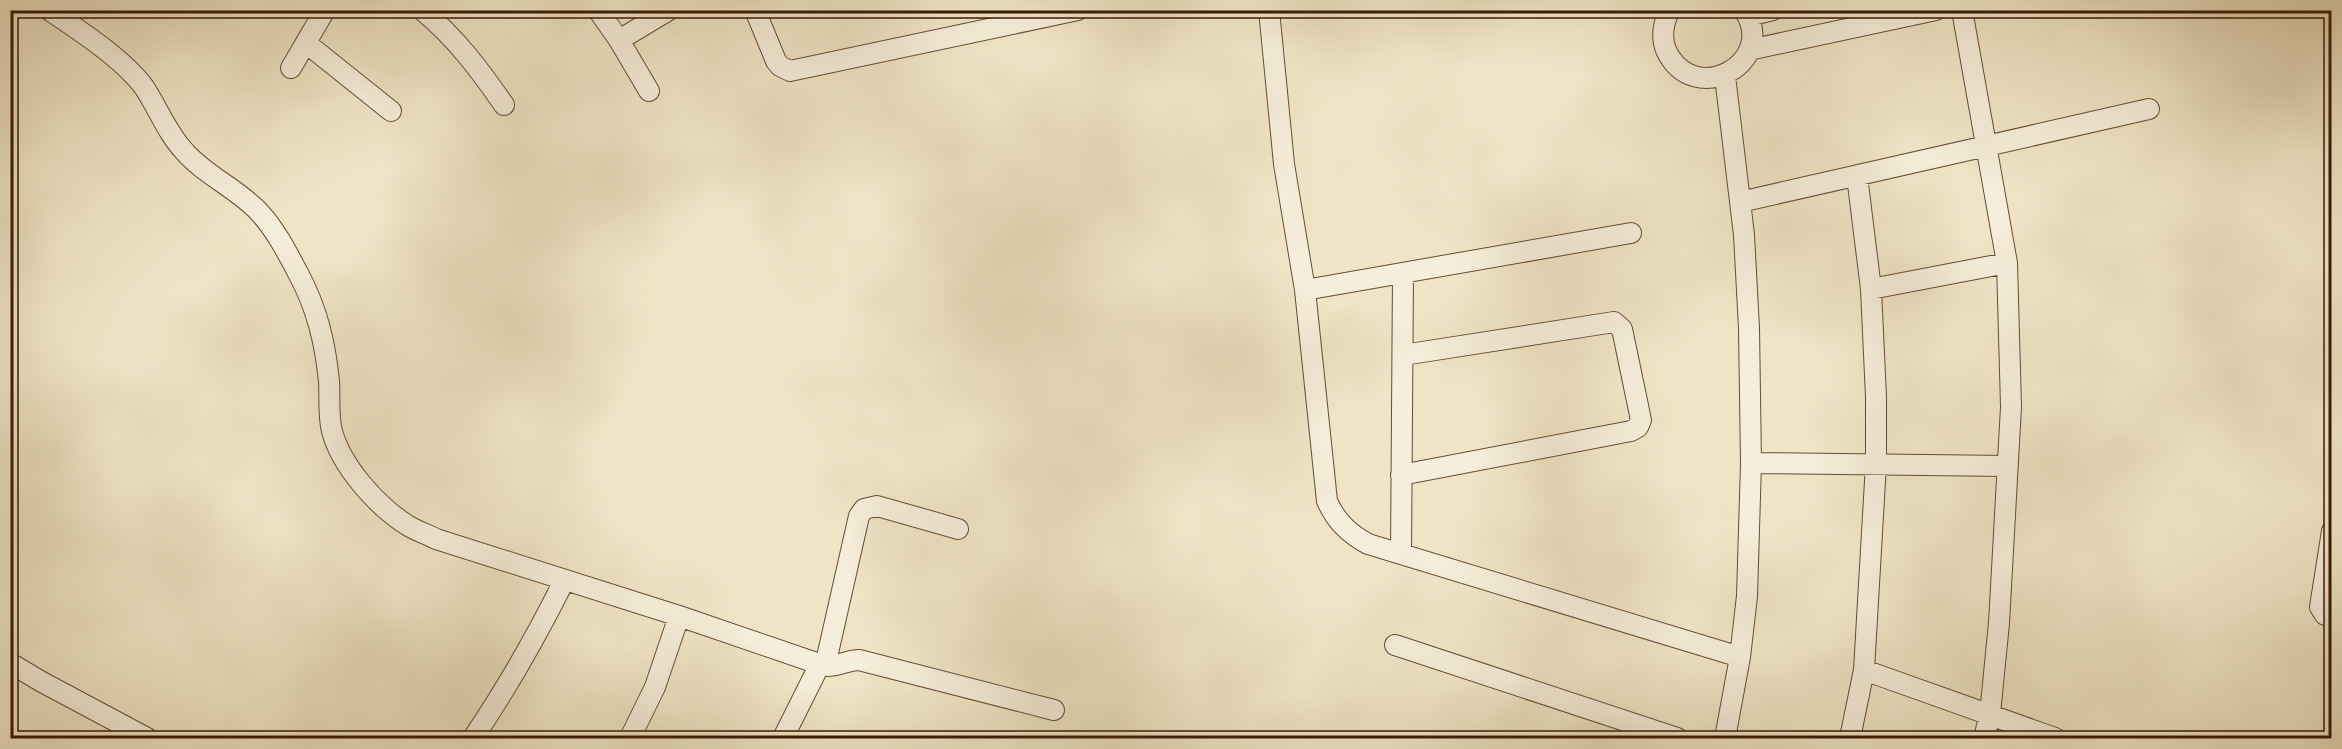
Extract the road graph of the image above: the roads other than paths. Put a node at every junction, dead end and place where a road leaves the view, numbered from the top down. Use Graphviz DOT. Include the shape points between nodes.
graph roads {
  1 [pos="49,10"];
  2 [pos="325,10"];
  3 [pos="422,10"];
  4 [pos="598,10"];
  5 [pos="669,10"];
  6 [pos="755,10"];
  7 [pos="1078,10"];
  8 [pos="1269,10"];
  9 [pos="1670,10"];
  10 [pos="1773,10"];
  11 [pos="1936,10"];
  12 [pos="1962,10"];
  13 [pos="1746,13"];
  14 [pos="1028,15"];
  15 [pos="619,40"];
  16 [pos="306,43"];
  17 [pos="1749,50"];
  18 [pos="291,68"];
  19 [pos="1725,76"];
  20 [pos="649,92"];
  21 [pos="504,105"];
  22 [pos="2149,109"];
  23 [pos="391,111"];
  24 [pos="1987,147"];
  25 [pos="1857,176"];
  26 [pos="1740,201"];
  27 [pos="1630,233"];
  28 [pos="2007,263"];
  29 [pos="1403,273"];
  30 [pos="1871,289"];
  31 [pos="1305,290"];
  32 [pos="1403,355"];
  33 [pos="1751,463"];
  34 [pos="1876,464"];
  35 [pos="2007,466"];
  36 [pos="1401,475"];
  37 [pos="958,529"];
  38 [pos="2331,531"];
  39 [pos="1401,554"];
  40 [pos="564,580"];
  41 [pos="680,616"];
  42 [pos="2331,617"];
  43 [pos="1395,645"];
  44 [pos="1740,657"];
  45 [pos="10,663"];
  46 [pos="823,665"];
  47 [pos="1864,670"];
  48 [pos="1054,710"];
  49 [pos="1990,714"];
  50 [pos="147,738"];
  51 [pos="474,738"];
  52 [pos="630,738"];
  53 [pos="783,738"];
  54 [pos="1677,738"];
  55 [pos="1725,738"];
  56 [pos="1850,738"];
  57 [pos="1984,738"];
  58 [pos="2055,738"];
  1 -- 40 [label="street" via="134,75 186,154 258,211 270,226 315,307 327,356 332,429 339,450 378,501 407,525 436,539"];
  2 -- 16 [label="street"];
  3 -- 21 [label="street" via="474,64"];
  4 -- 15 [label="street"];
  5 -- 15 [label="street"];
  6 -- 14 [label="street" via="776,61 790,70"];
  7 -- 14 [label="street"];
  8 -- 31 [label="street" via="1284,164"];
  9 -- 19 [label="street" via="1663,30 1670,59 1695,77"];
  10 -- 13 [label="street"];
  11 -- 17 [label="street"];
  12 -- 24 [label="street"];
  13 -- 17 [label="street" via="1752,27"];
  15 -- 20 [label="street"];
  16 -- 18 [label="street"];
  16 -- 23 [label="street"];
  17 -- 19 [label="street"];
  19 -- 26 [label="street"];
  22 -- 24 [label="street"];
  24 -- 25 [label="street"];
  24 -- 28 [label="street"];
  25 -- 26 [label="street"];
  25 -- 30 [label="street"];
  26 -- 33 [label="street" via="1749,328"];
  27 -- 29 [label="street"];
  28 -- 30 [label="street"];
  28 -- 35 [label="street" via="2011,407"];
  29 -- 31 [label="street"];
  29 -- 32 [label="street"];
  30 -- 34 [label="street"];
  31 -- 39 [label="street" via="1327,501 1338,521 1356,537"];
  32 -- 36 [label="street"];
  32 -- 36 [label="street" via="1614,322 1623,329 1641,420 1630,431"];
  33 -- 34 [label="street"];
  33 -- 44 [label="street" via="1747,597"];
  34 -- 35 [label="street"];
  34 -- 47 [label="street"];
  35 -- 49 [label="street" via="2000,612"];
  36 -- 39 [label="street"];
  37 -- 46 [label="street" via="877,506 864,509"];
  38 -- 42 [label="street" via="2320,602 2322,612"];
  39 -- 44 [label="street"];
  40 -- 41 [label="street"];
  40 -- 51 [label="street" via="507,687"];
  41 -- 46 [label="street"];
  41 -- 52 [label="street" via="655,687"];
  43 -- 54 [label="street"];
  44 -- 55 [label="street"];
  45 -- 50 [label="street"];
  46 -- 48 [label="street" via="859,660"];
  46 -- 53 [label="street"];
  47 -- 49 [label="street"];
  47 -- 56 [label="street"];
  49 -- 57 [label="street"];
  49 -- 58 [label="street"];
}
